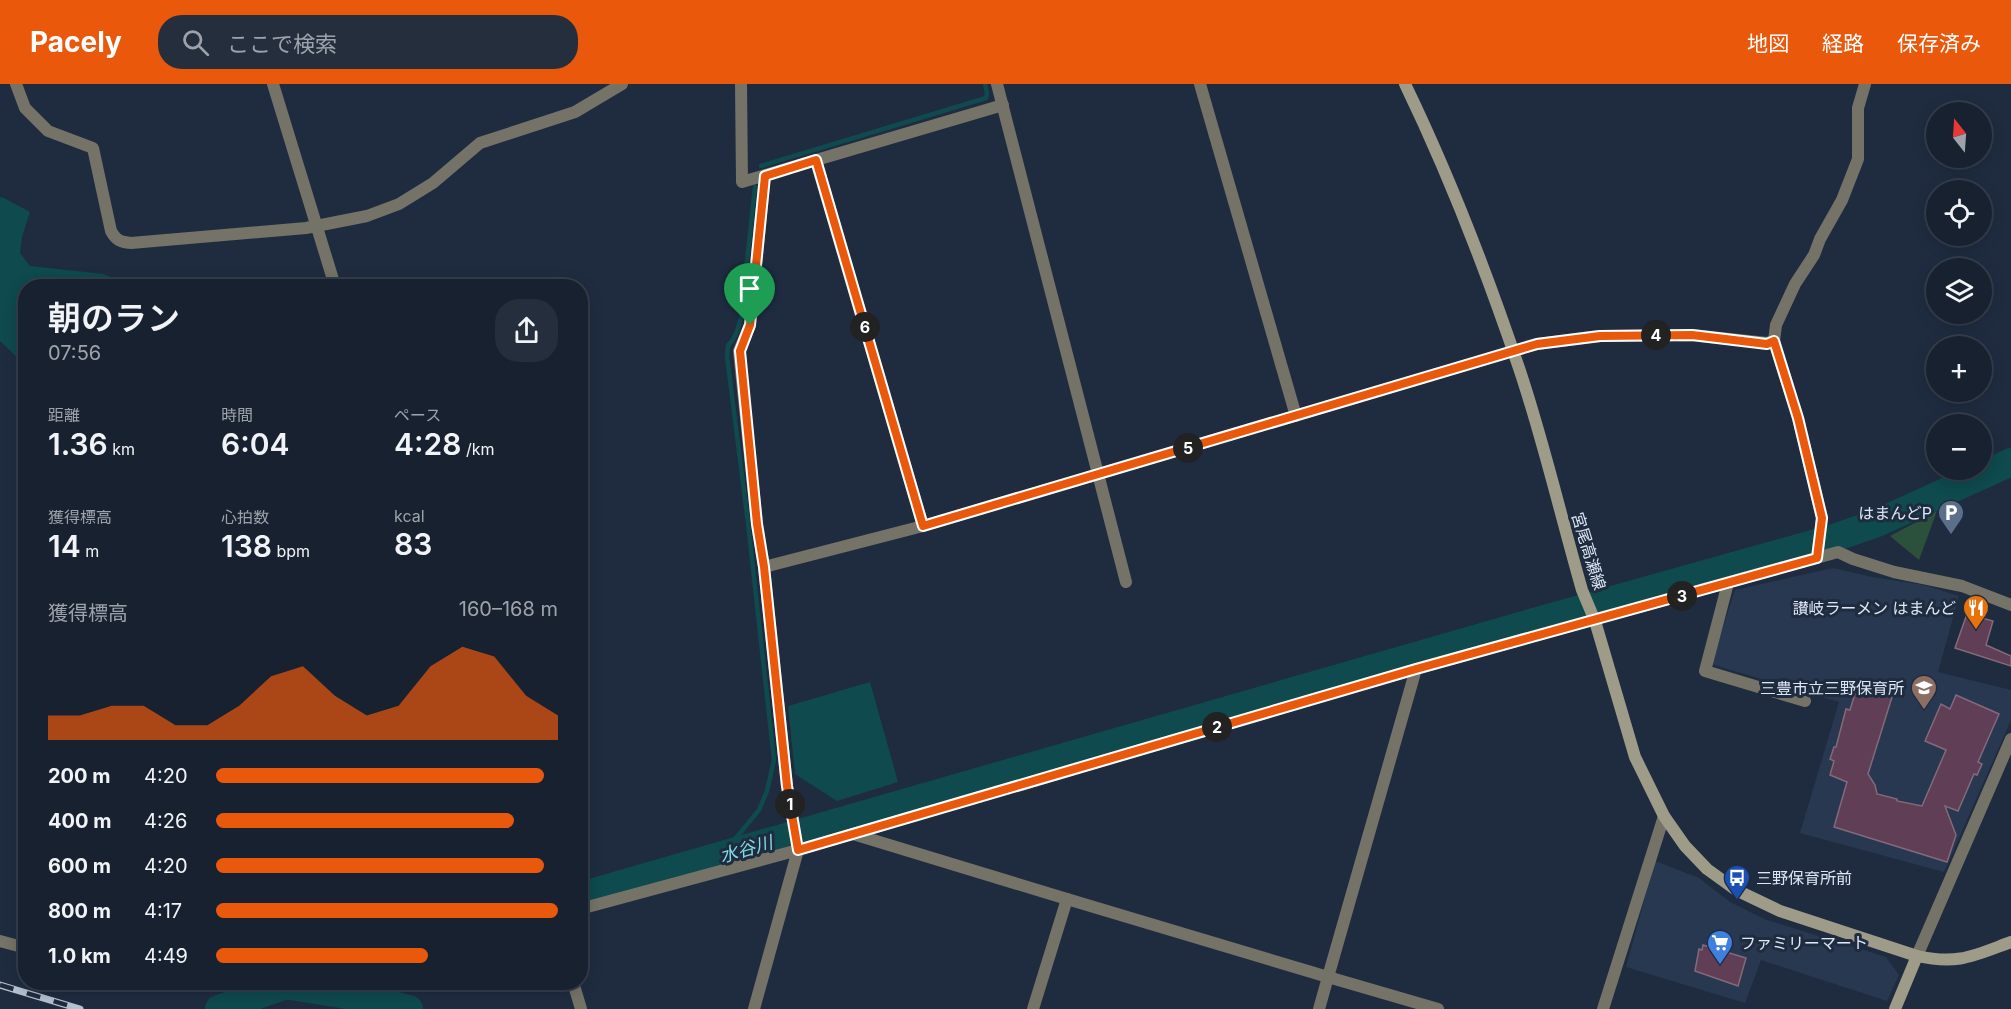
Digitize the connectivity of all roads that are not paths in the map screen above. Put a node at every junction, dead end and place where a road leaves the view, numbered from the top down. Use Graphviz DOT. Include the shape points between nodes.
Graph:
graph roads {
  1 [pos="16,84"];
  2 [pos="273,84"];
  3 [pos="622,84"];
  4 [pos="741,84"];
  5 [pos="998,84"];
  6 [pos="1200,84"];
  7 [pos="1405,84"];
  8 [pos="1865,84"];
  9 [pos="1003,105"];
  10 [pos="816,160"];
  11 [pos="765,176"];
  12 [pos="316,226"];
  13 [pos="333,279"];
  14 [pos="1774,341"];
  15 [pos="1513,351"];
  16 [pos="1296,416"];
  17 [pos="1098,475"];
  18 [pos="923,526"];
  19 [pos="1817,557"];
  20 [pos="764,567"];
  21 [pos="1126,582"];
  22 [pos="1728,583"];
  23 [pos="2011,605"];
  24 [pos="1595,620"];
  25 [pos="1416,669"];
  26 [pos="1805,701"];
  27 [pos="2011,739"];
  28 [pos="1664,816"];
  29 [pos="852,834"];
  30 [pos="798,846"];
  31 [pos="1067,899"];
  32 [pos="588,907"];
  33 [pos="0,941"];
  34 [pos="2011,942"];
  35 [pos="18,946"];
  36 [pos="1917,956"];
  37 [pos="1328,977"];
  38 [pos="575,990"];
  39 [pos="581,1009"];
  40 [pos="754,1009"];
  41 [pos="1033,1009"];
  42 [pos="1318,1009"];
  43 [pos="1438,1009"];
  44 [pos="1603,1009"];
  45 [pos="1895,1009"];
  1 -- 12 [label="street" via="25,108 48,131 93,148 111,231 121,243"];
  2 -- 12 [label="street"];
  3 -- 12 [label="street" via="575,112 480,143 433,183 399,204 367,216"];
  4 -- 11 [label="street" via="741,182"];
  5 -- 9 [label="street"];
  6 -- 16 [label="street"];
  7 -- 15 [label="main road, 宮尾高瀬線" via="1449,181"];
  8 -- 14 [label="street" via="1858,108 1858,159 1842,200 1776,325"];
  9 -- 10 [label="street"];
  9 -- 17 [label="street"];
  10 -- 11 [label="street"];
  10 -- 18 [label="street"];
  11 -- 20 [label="street" via="750,325 740,351"];
  12 -- 13 [label="street"];
  14 -- 15 [label="street" via="1767,344 1692,335 1600,336"];
  14 -- 19 [label="street" via="1798,418 1822,518"];
  15 -- 16 [label="street"];
  15 -- 24 [label="main road, 宮尾高瀬線" via="1582,590"];
  16 -- 17 [label="street"];
  17 -- 18 [label="street"];
  17 -- 21 [label="street"];
  18 -- 20 [label="street"];
  19 -- 22 [label="street"];
  19 -- 23 [label="street" via="1838,552 1894,572 1962,586"];
  20 -- 30 [label="street" via="787,786"];
  22 -- 24 [label="street"];
  22 -- 26 [label="street" via="1705,671"];
  24 -- 25 [label="street"];
  24 -- 28 [label="main road, 宮尾高瀬線" via="1635,758"];
  25 -- 29 [label="street"];
  25 -- 37 [label="street"];
  27 -- 36 [label="street"];
  28 -- 36 [label="main road, 宮尾高瀬線" via="1707,869 1736,890 1780,911"];
  28 -- 44 [label="street"];
  29 -- 30 [label="street"];
  29 -- 31 [label="street"];
  30 -- 32 [label="street"];
  30 -- 40 [label="street"];
  31 -- 37 [label="street"];
  31 -- 41 [label="street"];
  33 -- 35 [label="street"];
  34 -- 36 [label="main road, 宮尾高瀬線" via="1949,961"];
  36 -- 45 [label="main road"];
  37 -- 42 [label="street"];
  37 -- 43 [label="street"];
  38 -- 39 [label="street"];
}
